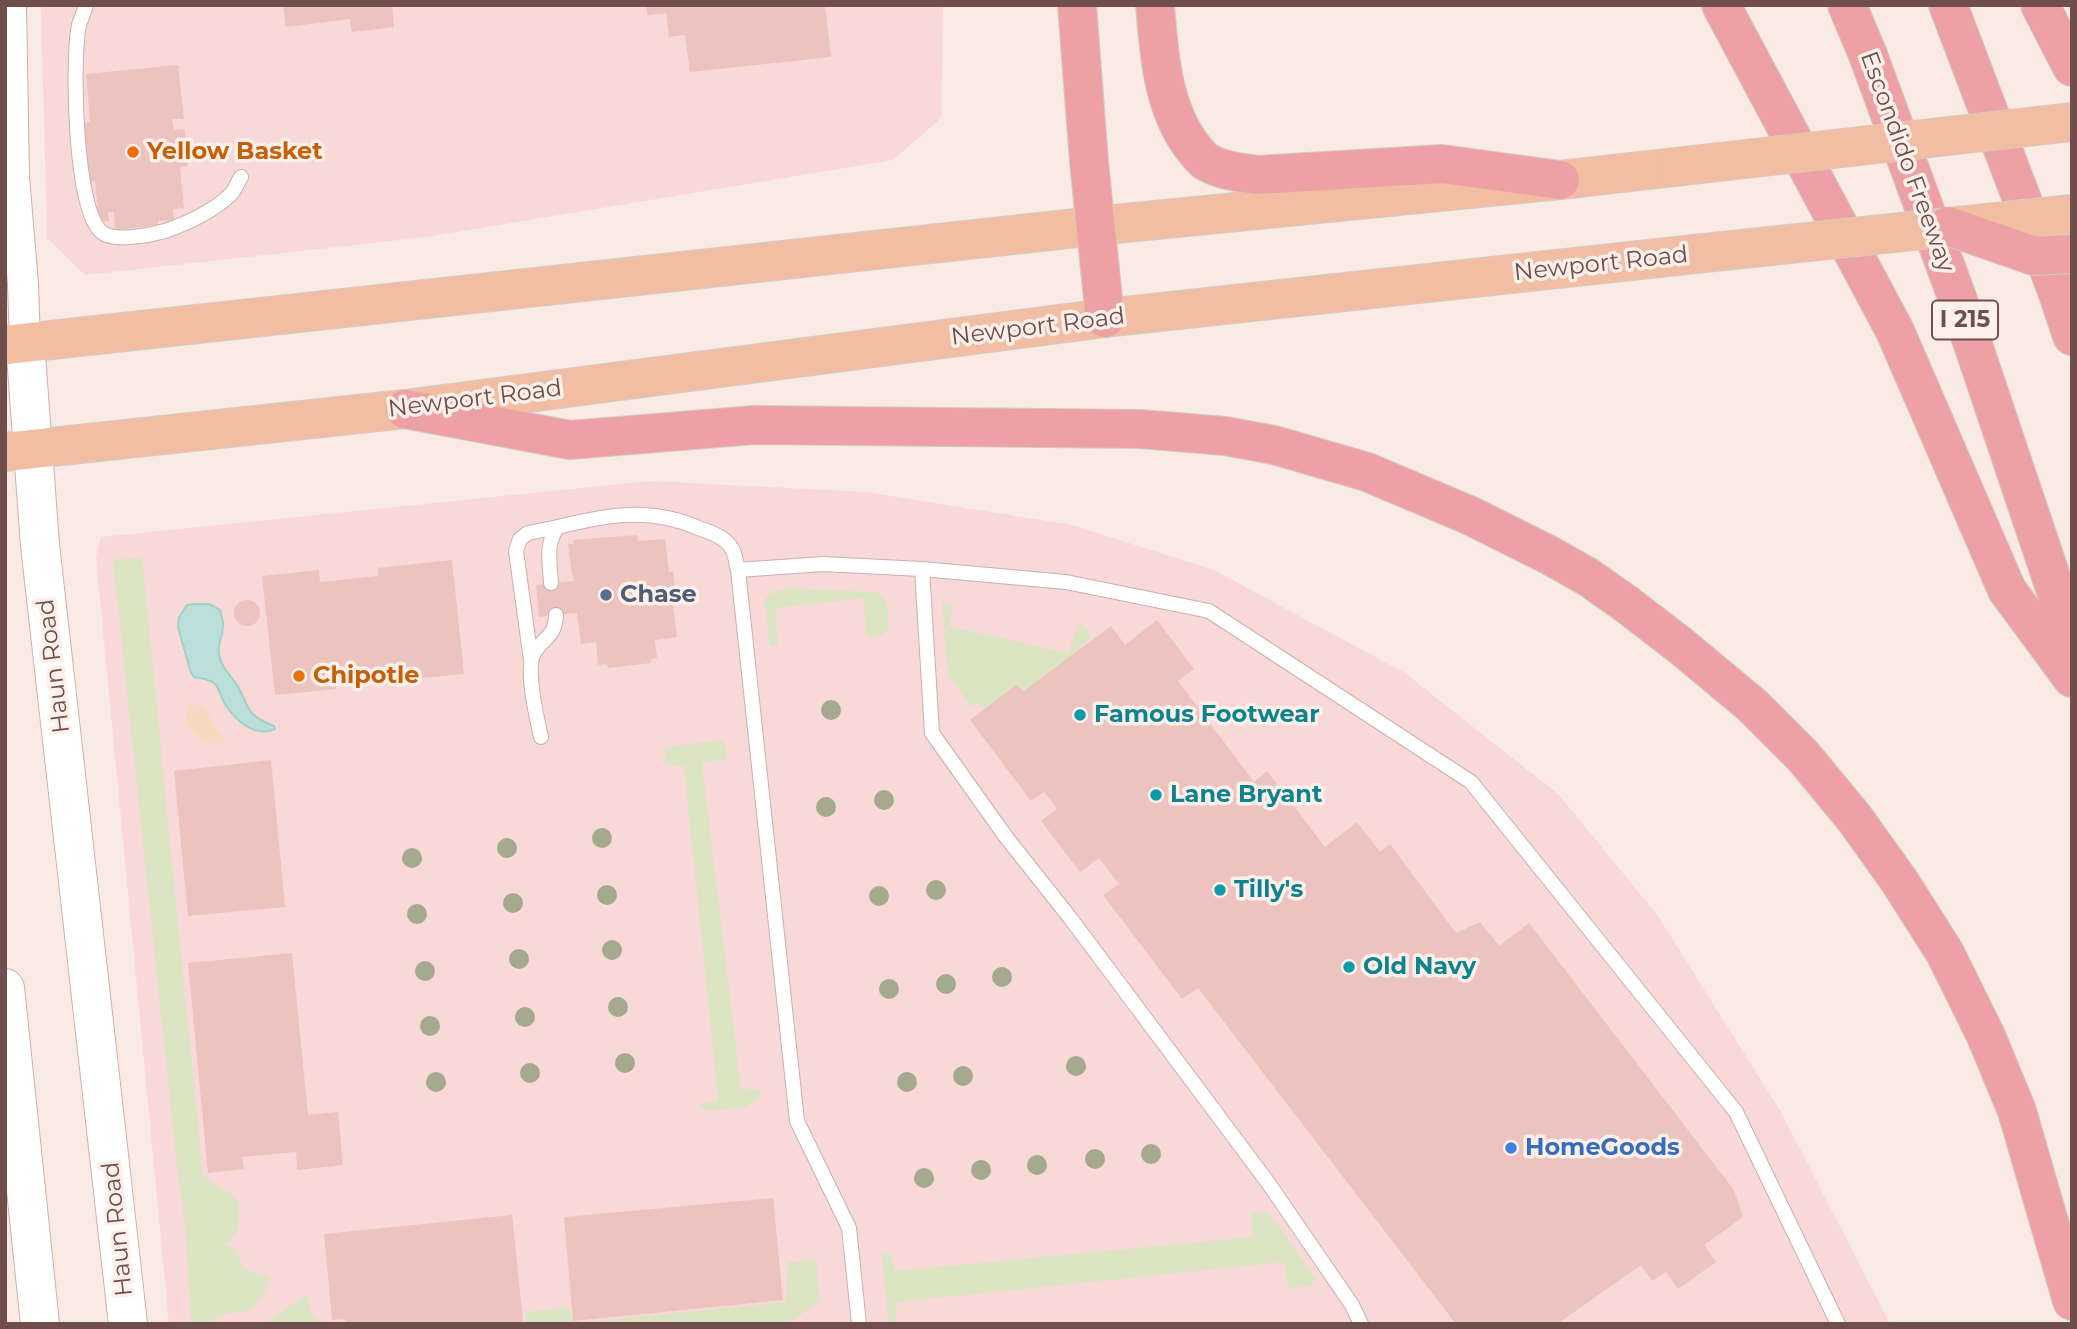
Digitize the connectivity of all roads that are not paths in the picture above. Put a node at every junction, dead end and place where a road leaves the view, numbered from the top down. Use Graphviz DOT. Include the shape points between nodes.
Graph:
graph roads {
  1 [pos="11,5"];
  2 [pos="86,5"];
  3 [pos="1077,5"];
  4 [pos="1155,5"];
  5 [pos="1721,5"];
  6 [pos="1847,5"];
  7 [pos="1948,5"];
  8 [pos="2040,5"];
  9 [pos="2072,67"];
  10 [pos="2072,122"];
  11 [pos="241,177"];
  12 [pos="1560,180"];
  13 [pos="2072,214"];
  14 [pos="1095,226"];
  15 [pos="1948,226"];
  16 [pos="2072,254"];
  17 [pos="1105,318"];
  18 [pos="2072,336"];
  19 [pos="15,344"];
  20 [pos="405,409"];
  21 [pos="19,450"];
  22 [pos="558,527"];
  23 [pos="922,569"];
  24 [pos="738,570"];
  25 [pos="551,583"];
  26 [pos="556,615"];
  27 [pos="2072,639"];
  28 [pos="531,660"];
  29 [pos="2072,678"];
  30 [pos="541,737"];
  31 [pos="5,988"];
  32 [pos="2072,1301"];
  33 [pos="40,1324"];
  34 [pos="128,1324"];
  35 [pos="859,1324"];
  36 [pos="1361,1324"];
  37 [pos="1838,1324"];
  1 -- 19 [label="street, Haun Road" via="14,177 23,284"];
  2 -- 11 [label="lane" via="79,26 78,139 85,200 96,227 111,237 153,235 191,222 232,194"];
  3 -- 14 [label="highway"];
  4 -- 12 [label="highway" via="1164,84 1174,112 1203,160 1216,166 1257,175 1442,164"];
  5 -- 29 [label="highway" via="1895,331 2007,590"];
  6 -- 27 [label="highway, Escondido Freeway / I 215" via="1958,300"];
  7 -- 18 [label="highway"];
  8 -- 9 [label="highway"];
  10 -- 12 [label="main road, bridge"];
  12 -- 14 [label="main road"];
  13 -- 15 [label="main road, Newport Road, bridge"];
  14 -- 17 [label="highway"];
  14 -- 19 [label="main road"];
  15 -- 16 [label="highway, bridge" via="2034,256"];
  15 -- 17 [label="main road, Newport Road, bridge"];
  17 -- 20 [label="main road, Newport Road"];
  19 -- 21 [label="main road, Haun Road"];
  20 -- 21 [label="main road, Newport Road"];
  20 -- 32 [label="highway" via="570,440 754,425 1140,429 1224,436 1367,472 1549,555 1625,603 1753,706 1855,819 1900,882 1945,953 2017,1111"];
  21 -- 34 [label="main road, Haun Road" via="40,545"];
  22 -- 24 [label="lane" via="642,513 683,521 720,536 733,549"];
  22 -- 25 [label="lane" via="550,550"];
  22 -- 28 [label="lane" via="528,533 516,551"];
  23 -- 24 [label="lane" via="823,564"];
  23 -- 36 [label="lane" via="932,733 1269,1184"];
  23 -- 37 [label="lane" via="1066,583 1209,611 1471,782 1736,1112"];
  24 -- 35 [label="lane" via="797,1121 849,1228"];
  26 -- 28 [label="lane" via="556,628"];
  28 -- 30 [label="lane"];
  31 -- 33 [label="main road"];
}
